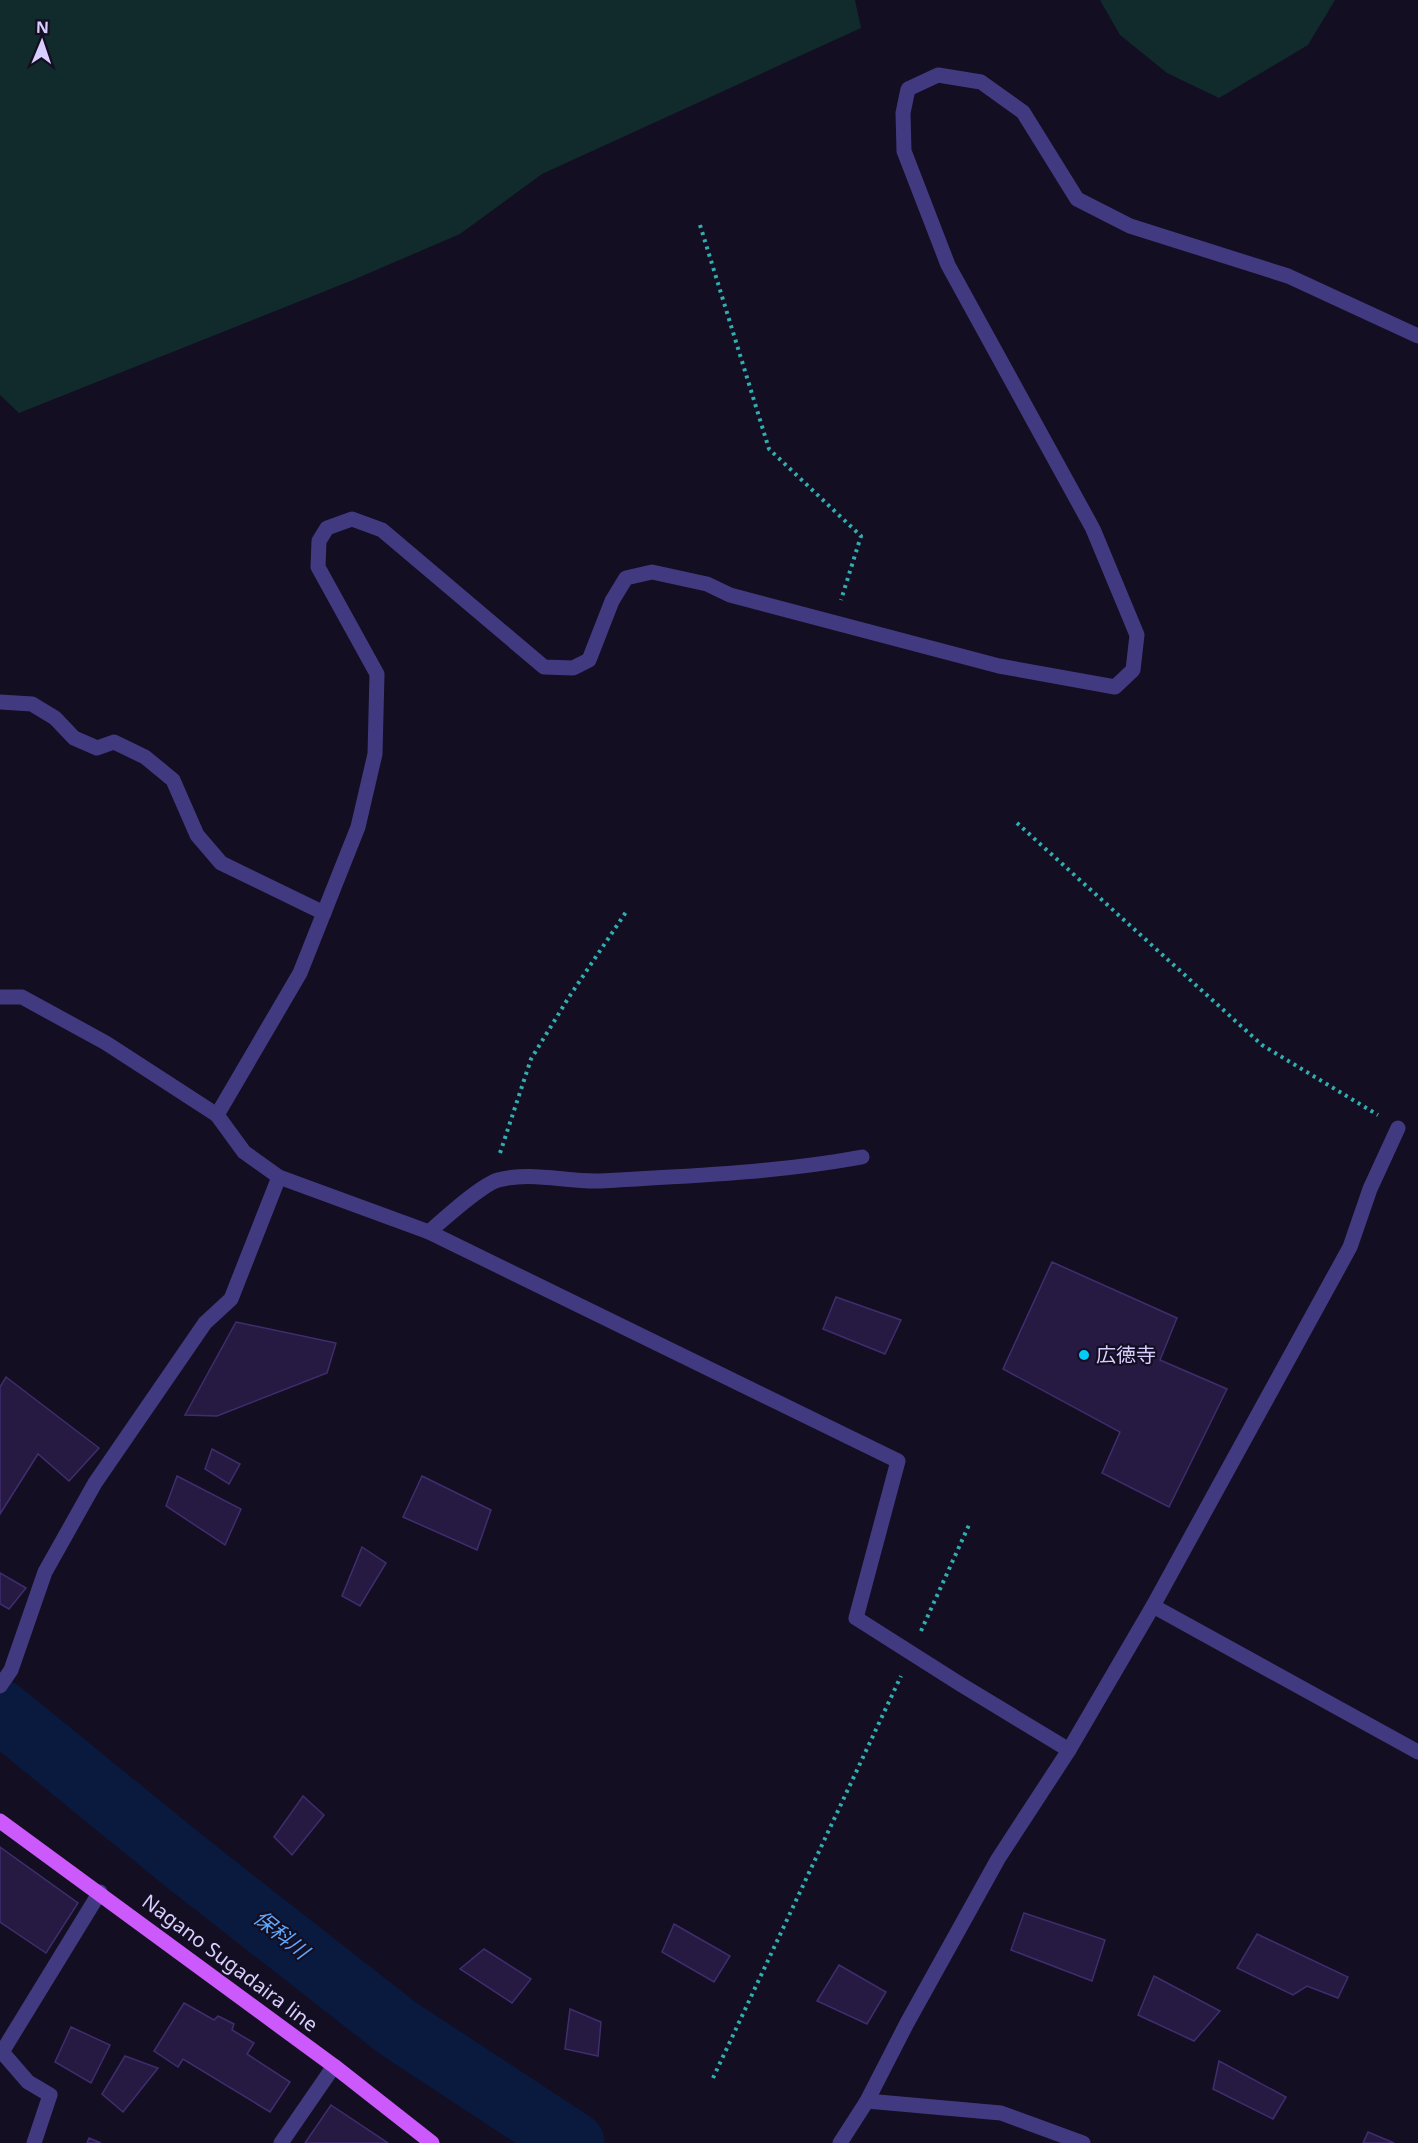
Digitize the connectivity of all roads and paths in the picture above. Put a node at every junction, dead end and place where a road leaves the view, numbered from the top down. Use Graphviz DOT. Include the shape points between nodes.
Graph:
graph roads {
  1 [pos="700,225"];
  2 [pos="1418,336"];
  3 [pos="834,622"];
  4 [pos="0,702"];
  5 [pos="1017,822"];
  6 [pos="626,912"];
  7 [pos="324,913"];
  8 [pos="0,997"];
  9 [pos="217,1115"];
  10 [pos="1398,1128"];
  11 [pos="862,1157"];
  12 [pos="279,1177"];
  13 [pos="497,1180"];
  14 [pos="429,1232"];
  15 [pos="969,1526"];
  16 [pos="1153,1606"];
  17 [pos="911,1653"];
  18 [pos="0,1686"];
  19 [pos="1069,1750"];
  20 [pos="1418,1752"];
  21 [pos="0,1821"];
  22 [pos="100,1892"];
  23 [pos="334,2066"];
  24 [pos="712,2078"];
  25 [pos="867,2101"];
  26 [pos="34,2143"];
  27 [pos="281,2143"];
  28 [pos="432,2143"];
  29 [pos="840,2143"];
  30 [pos="1083,2143"];
  1 -- 3 [label="path" via="768,449 861,536"];
  2 -- 3 [label="street" via="1288,276 1130,225 1077,199 1023,112 981,82 938,75 908,89 903,113 904,151 948,265 1093,529 1137,634 1133,670 1115,687 999,666"];
  3 -- 7 [label="street" via="652,572 626,578 612,601 589,660 573,668 544,667 382,530 352,519 327,528 319,541 318,567 376,674 375,754 358,827"];
  4 -- 7 [label="street" via="32,704 55,718 74,738 97,748 114,742 144,756 173,780 197,835 221,863"];
  5 -- 10 [label="path" via="1262,1045"];
  6 -- 13 [label="path" via="531,1059 500,1154"];
  7 -- 9 [label="street" via="300,973"];
  8 -- 9 [label="street" via="22,997 106,1043"];
  9 -- 12 [label="street" via="244,1152"];
  10 -- 16 [label="street" via="1350,1247"];
  11 -- 13 [label="street" via="776,1168 607,1180"];
  12 -- 14 [label="street"];
  12 -- 18 [label="street" via="231,1299 205,1323 95,1483 45,1572 11,1670"];
  13 -- 14 [label="street"];
  14 -- 17 [label="street" via="898,1461 856,1618"];
  15 -- 17 [label="path"];
  16 -- 19 [label="street"];
  16 -- 20 [label="street"];
  17 -- 19 [label="street"];
  17 -- 24 [label="path"];
  19 -- 25 [label="street" via="998,1859"];
  21 -- 22 [label="main road, Nagano Sugadaira line"];
  22 -- 23 [label="main road, Nagano Sugadaira line"];
  22 -- 26 [label="street" via="2,2052 28,2082 50,2096"];
  23 -- 27 [label="street"];
  23 -- 28 [label="main road, Nagano Sugadaira line"];
  25 -- 29 [label="street"];
  25 -- 30 [label="street" via="1001,2113"];
}
